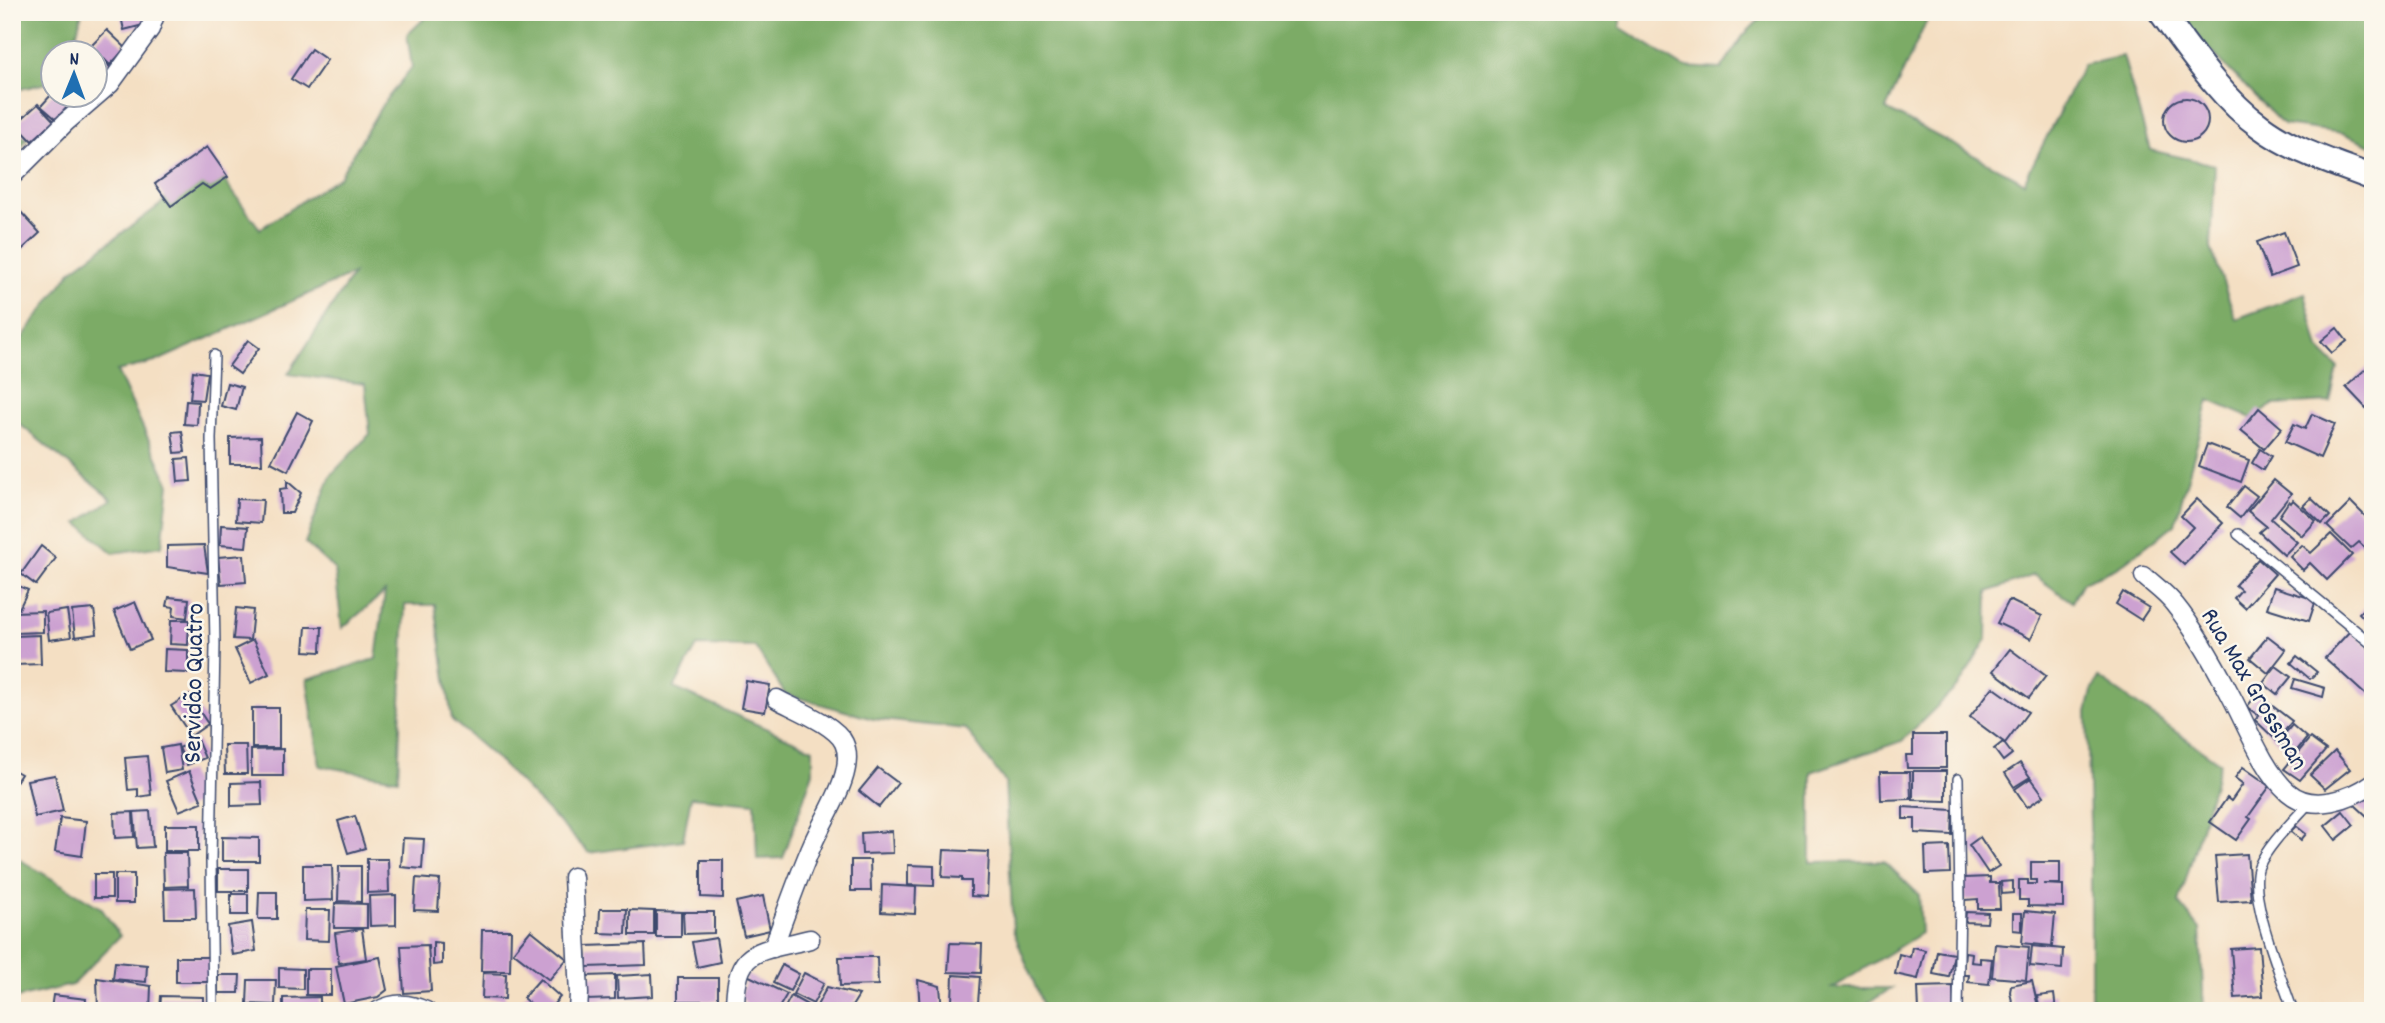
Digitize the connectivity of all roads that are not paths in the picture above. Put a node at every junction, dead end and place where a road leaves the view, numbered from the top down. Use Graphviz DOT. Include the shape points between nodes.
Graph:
graph roads {
  1 [pos="156,12"];
  2 [pos="2161,12"];
  3 [pos="12,176"];
  4 [pos="2373,178"];
  5 [pos="214,355"];
  6 [pos="2238,534"];
  7 [pos="2144,576"];
  8 [pos="2373,645"];
  9 [pos="777,699"];
  10 [pos="1958,779"];
  11 [pos="2373,783"];
  12 [pos="2310,802"];
  13 [pos="573,877"];
  14 [pos="810,939"];
  15 [pos="773,948"];
  16 [pos="2292,1009"];
  17 [pos="214,1011"];
  18 [pos="378,1011"];
  19 [pos="426,1011"];
  20 [pos="578,1011"];
  21 [pos="735,1011"];
  22 [pos="1958,1011"];
  1 -- 3 [label="street" via="150,29 110,84"];
  2 -- 4 [label="street" via="2232,102 2260,127 2293,146"];
  5 -- 17 [label="lane, Servidão Quatro"];
  6 -- 8 [label="lane"];
  7 -- 12 [label="street, Rua Max Grossman" via="2174,603 2189,625 2276,777 2289,794"];
  9 -- 15 [label="street" via="836,732 847,756 837,798 813,842"];
  10 -- 22 [label="lane"];
  11 -- 12 [label="street, Rua Max Grossman" via="2360,793 2334,801"];
  12 -- 16 [label="lane" via="2258,869 2265,928"];
  13 -- 20 [label="street"];
  14 -- 15 [label="street"];
  15 -- 21 [label="street" via="753,953 741,965"];
  18 -- 19 [label="street" via="393,1004"];
}
